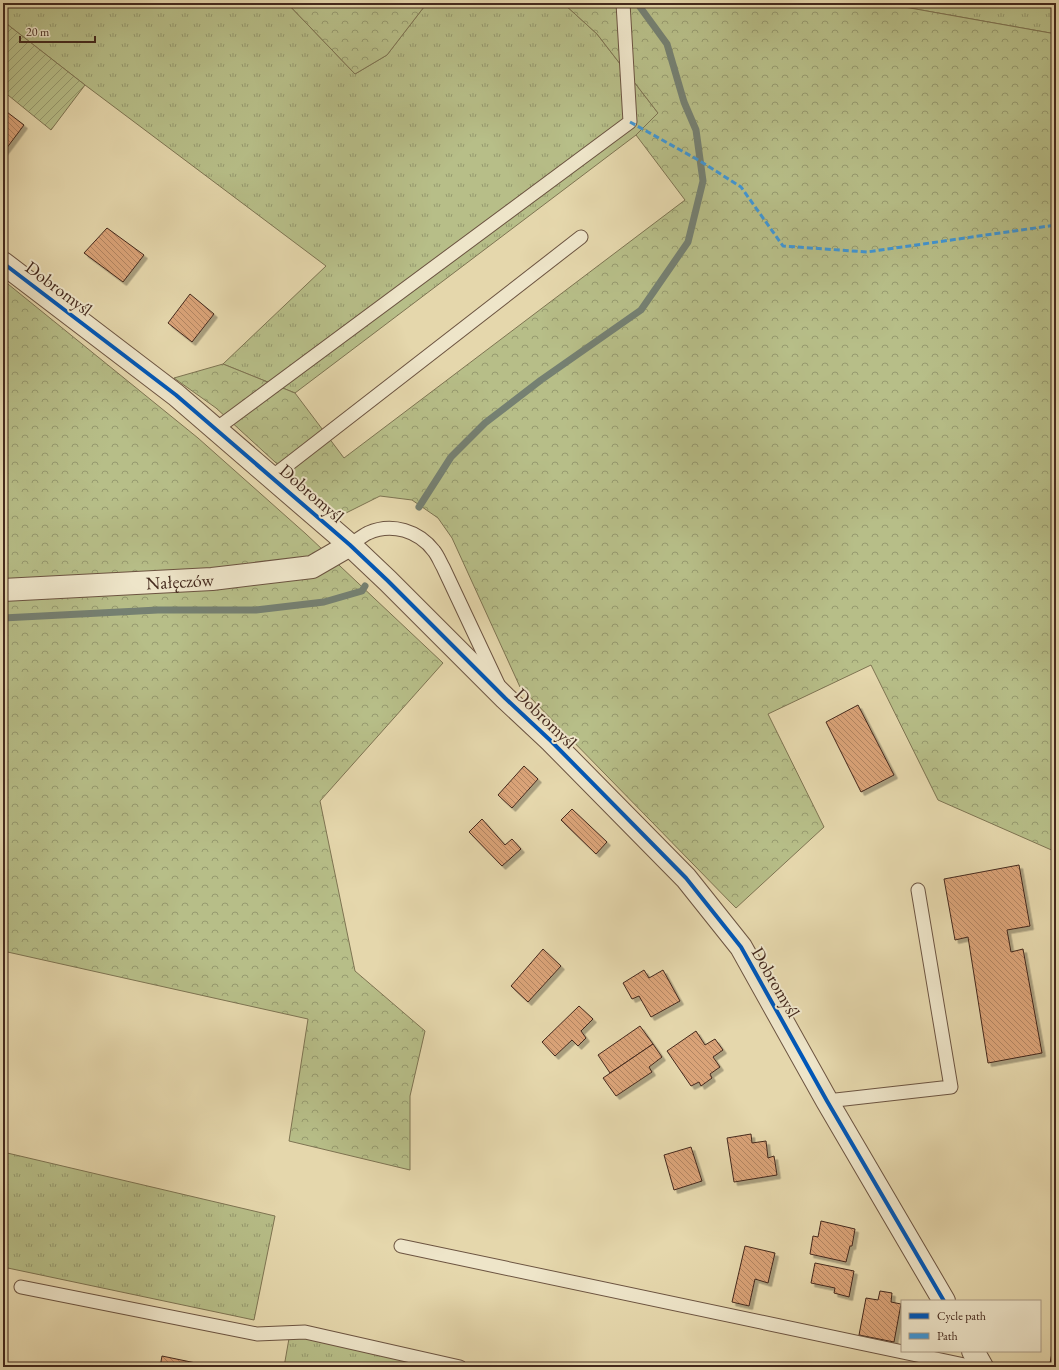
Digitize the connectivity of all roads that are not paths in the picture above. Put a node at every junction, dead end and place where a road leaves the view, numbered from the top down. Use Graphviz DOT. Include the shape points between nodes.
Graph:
graph roads {
  1 [pos="622,3"];
  2 [pos="580,237"];
  3 [pos="3,263"];
  4 [pos="216,429"];
  5 [pos="272,477"];
  6 [pos="350,544"];
  7 [pos="3,590"];
  8 [pos="505,698"];
  9 [pos="918,890"];
  10 [pos="827,1102"];
  11 [pos="401,1246"];
  12 [pos="21,1287"];
  13 [pos="943,1300"];
  14 [pos="901,1352"];
  15 [pos="903,1352"];
  16 [pos="974,1352"];
  17 [pos="460,1367"];
  18 [pos="974,1367"];
  19 [pos="982,1367"];
  1 -- 4 [label="lane" via="630,122"];
  2 -- 5 [label="lane"];
  3 -- 4 [label="street, Dobromyśl" via="176,395"];
  4 -- 5 [label="street, Dobromyśl"];
  5 -- 6 [label="street, Dobromyśl"];
  6 -- 7 [label="street, Nałęczów" via="312,567 212,579"];
  6 -- 8 [label="street, Dobromyśl"];
  6 -- 8 [label="lane" via="368,533 387,528 404,530 419,536 434,551 443,567"];
  8 -- 10 [label="street, Dobromyśl" via="686,878 741,947"];
  9 -- 10 [label="lane" via="951,1087"];
  10 -- 13 [label="street, Dobromyśl"];
  11 -- 14 [label="lane"];
  12 -- 17 [label="lane" via="257,1334 305,1332"];
  15 -- 18 [label="lane"];
  16 -- 19 [label="street"];
}
